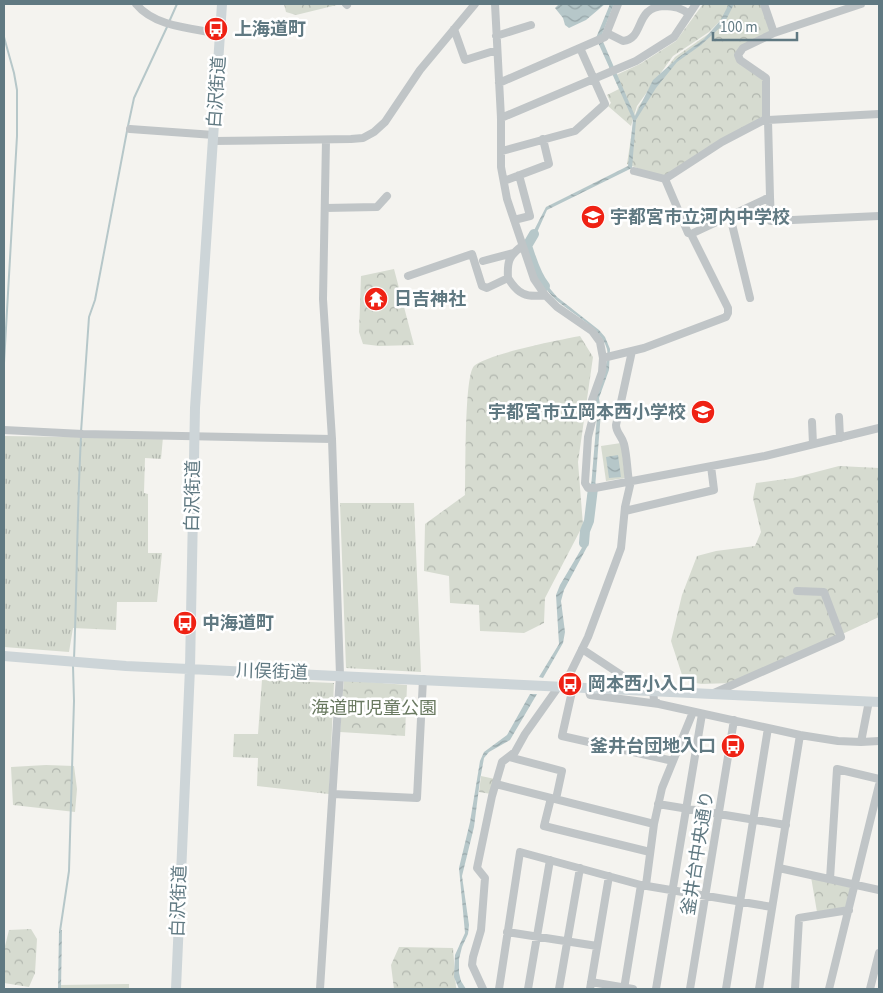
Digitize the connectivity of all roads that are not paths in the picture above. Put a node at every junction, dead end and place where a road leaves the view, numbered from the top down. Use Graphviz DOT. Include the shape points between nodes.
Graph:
graph roads {
  1 [pos="136,4"];
  2 [pos="222,4"];
  3 [pos="474,4"];
  4 [pos="495,4"];
  5 [pos="618,4"];
  6 [pos="696,4"];
  7 [pos="764,4"];
  8 [pos="861,4"];
  9 [pos="689,14"];
  10 [pos="531,25"];
  11 [pos="454,29"];
  12 [pos="774,33"];
  13 [pos="220,34"];
  14 [pos="496,36"];
  15 [pos="602,38"];
  16 [pos="580,48"];
  17 [pos="497,50"];
  18 [pos="594,80"];
  19 [pos="499,83"];
  20 [pos="879,114"];
  21 [pos="501,118"];
  22 [pos="768,120"];
  23 [pos="130,129"];
  24 [pos="214,138"];
  25 [pos="543,139"];
  26 [pos="326,140"];
  27 [pos="502,151"];
  28 [pos="634,171"];
  29 [pos="519,175"];
  30 [pos="665,179"];
  31 [pos="504,181"];
  32 [pos="387,196"];
  33 [pos="770,197"];
  34 [pos="325,208"];
  35 [pos="730,216"];
  36 [pos="879,216"];
  37 [pos="514,220"];
  38 [pos="691,234"];
  39 [pos="522,246"];
  40 [pos="513,253"];
  41 [pos="484,261"];
  42 [pos="408,276"];
  43 [pos="508,278"];
  44 [pos="545,295"];
  45 [pos="750,298"];
  46 [pos="632,351"];
  47 [pos="606,357"];
  48 [pos="839,417"];
  49 [pos="812,422"];
  50 [pos="879,428"];
  51 [pos="4,430"];
  52 [pos="194,435"];
  53 [pos="840,438"];
  54 [pos="332,439"];
  55 [pos="813,444"];
  56 [pos="711,466"];
  57 [pos="630,481"];
  58 [pos="625,511"];
  59 [pos="797,591"];
  60 [pos="582,649"];
  61 [pos="4,656"];
  62 [pos="190,668"];
  63 [pos="340,675"];
  64 [pos="423,679"];
  65 [pos="565,686"];
  66 [pos="588,688"];
  67 [pos="633,690"];
  68 [pos="653,691"];
  69 [pos="712,694"];
  70 [pos="874,701"];
  71 [pos="659,704"];
  72 [pos="693,712"];
  73 [pos="702,714"];
  74 [pos="734,720"];
  75 [pos="768,728"];
  76 [pos="800,735"];
  77 [pos="879,741"];
  78 [pos="861,742"];
  79 [pos="509,757"];
  80 [pos="673,761"];
  81 [pos="879,779"];
  82 [pos="496,784"];
  83 [pos="879,785"];
  84 [pos="333,794"];
  85 [pos="554,798"];
  86 [pos="658,804"];
  87 [pos="686,809"];
  88 [pos="719,814"];
  89 [pos="753,820"];
  90 [pos="654,824"];
  91 [pos="786,825"];
  92 [pos="650,852"];
  93 [pos="550,860"];
  94 [pos="580,868"];
  95 [pos="779,868"];
  96 [pos="610,876"];
  97 [pos="830,879"];
  98 [pos="855,884"];
  99 [pos="644,885"];
  100 [pos="673,890"];
  101 [pos="879,890"];
  102 [pos="706,896"];
  103 [pos="740,901"];
  104 [pos="772,907"];
  105 [pos="849,910"];
  106 [pos="508,932"];
  107 [pos="537,936"];
  108 [pos="567,941"];
  109 [pos="597,946"];
  110 [pos="879,953"];
  111 [pos="591,986"];
  112 [pos="624,988"];
  113 [pos="176,989"];
  114 [pos="320,989"];
  115 [pos="483,989"];
  116 [pos="499,989"];
  117 [pos="528,989"];
  118 [pos="559,989"];
  119 [pos="633,989"];
  120 [pos="656,989"];
  121 [pos="690,989"];
  122 [pos="726,989"];
  123 [pos="759,989"];
  124 [pos="795,989"];
  125 [pos="829,989"];
  126 [pos="870,989"];
  1 -- 13 [label="street" via="154,19"];
  2 -- 13 [label="main road, 白沢街道"];
  3 -- 11 [label="street"];
  4 -- 14 [label="street"];
  5 -- 15 [label="street"];
  6 -- 9 [label="street"];
  7 -- 12 [label="street"];
  8 -- 12 [label="street"];
  9 -- 15 [label="street" via="672,6 651,8 631,38 623,41"];
  9 -- 18 [label="street" via="674,37 636,61"];
  10 -- 14 [label="street"];
  11 -- 17 [label="street" via="465,60"];
  11 -- 26 [label="street" via="420,70 385,122 374,132 362,138"];
  12 -- 22 [label="street" via="743,48 738,55 740,60 766,78"];
  13 -- 24 [label="main road, 白沢街道"];
  14 -- 17 [label="street"];
  15 -- 16 [label="street"];
  16 -- 18 [label="street"];
  16 -- 19 [label="street"];
  17 -- 19 [label="street"];
  18 -- 21 [label="street"];
  18 -- 25 [label="street" via="605,104 574,131"];
  19 -- 21 [label="street"];
  20 -- 22 [label="street"];
  21 -- 27 [label="street"];
  22 -- 30 [label="street" via="722,142"];
  22 -- 33 [label="street"];
  23 -- 24 [label="street"];
  24 -- 26 [label="street"];
  24 -- 52 [label="main road, 白沢街道"];
  25 -- 27 [label="street"];
  25 -- 29 [label="street" via="549,164"];
  26 -- 34 [label="street"];
  27 -- 31 [label="street"];
  28 -- 30 [label="street"];
  29 -- 31 [label="street"];
  29 -- 37 [label="street" via="530,216"];
  30 -- 38 [label="street"];
  31 -- 37 [label="street"];
  32 -- 34 [label="street" via="377,206"];
  33 -- 35 [label="street"];
  33 -- 36 [label="street" via="770,221"];
  34 -- 54 [label="street" via="323,299"];
  35 -- 38 [label="street"];
  35 -- 45 [label="street"];
  37 -- 39 [label="street"];
  38 -- 46 [label="street" via="728,308 726,318"];
  39 -- 40 [label="street"];
  39 -- 44 [label="street" via="534,279"];
  40 -- 41 [label="street"];
  40 -- 43 [label="street" via="509,260"];
  42 -- 43 [label="street" via="472,254 482,286 487,288"];
  43 -- 44 [label="street" via="516,290 532,297"];
  44 -- 47 [label="street" via="592,331"];
  46 -- 47 [label="street"];
  46 -- 57 [label="street" via="616,425 624,446"];
  47 -- 57 [label="street" via="592,400 585,483 593,489"];
  48 -- 53 [label="street"];
  49 -- 55 [label="street"];
  50 -- 53 [label="street"];
  51 -- 52 [label="street"];
  52 -- 54 [label="street"];
  52 -- 62 [label="main road, 白沢街道"];
  53 -- 55 [label="street"];
  54 -- 63 [label="street"];
  55 -- 56 [label="street"];
  56 -- 57 [label="street"];
  56 -- 58 [label="street" via="714,490"];
  57 -- 58 [label="street"];
  58 -- 60 [label="street" via="621,548"];
  59 -- 69 [label="street" via="824,592 841,637"];
  60 -- 65 [label="street"];
  60 -- 67 [label="street" via="632,682"];
  61 -- 62 [label="main road, 川俣街道"];
  62 -- 63 [label="main road, 川俣街道"];
  62 -- 113 [label="main road, 白沢街道"];
  63 -- 64 [label="main road, 川俣街道"];
  63 -- 84 [label="street"];
  64 -- 65 [label="main road, 川俣街道"];
  64 -- 84 [label="street" via="417,798"];
  65 -- 66 [label="main road, 川俣街道"];
  65 -- 79 [label="street"];
  65 -- 80 [label="street" via="562,736"];
  66 -- 67 [label="main road, 川俣街道"];
  66 -- 71 [label="street" via="590,695"];
  67 -- 68 [label="main road, 川俣街道"];
  68 -- 69 [label="main road, 川俣街道"];
  68 -- 71 [label="street" via="654,700"];
  69 -- 70 [label="main road, 川俣街道"];
  70 -- 78 [label="street"];
  71 -- 72 [label="street"];
  72 -- 73 [label="street"];
  72 -- 80 [label="street"];
  73 -- 74 [label="street"];
  73 -- 87 [label="street"];
  74 -- 75 [label="street"];
  74 -- 88 [label="street, 釜井台中央通り"];
  75 -- 76 [label="street"];
  75 -- 89 [label="street"];
  76 -- 78 [label="street"];
  76 -- 91 [label="street"];
  77 -- 78 [label="street"];
  79 -- 82 [label="street" via="502,762"];
  79 -- 85 [label="street" via="562,771"];
  80 -- 86 [label="street"];
  81 -- 97 [label="street" via="837,769"];
  82 -- 85 [label="street"];
  82 -- 115 [label="street" via="477,868 484,878 481,930 472,965"];
  83 -- 98 [label="street"];
  84 -- 114 [label="street"];
  85 -- 90 [label="street"];
  85 -- 92 [label="street" via="544,826"];
  86 -- 87 [label="street"];
  86 -- 90 [label="street"];
  87 -- 88 [label="street"];
  87 -- 100 [label="street"];
  88 -- 89 [label="street"];
  88 -- 102 [label="street, 釜井台中央通り"];
  89 -- 91 [label="street"];
  89 -- 103 [label="street"];
  90 -- 92 [label="street"];
  91 -- 95 [label="street"];
  92 -- 99 [label="street"];
  93 -- 94 [label="street"];
  93 -- 106 [label="street" via="520,852"];
  93 -- 107 [label="street"];
  94 -- 96 [label="street"];
  94 -- 108 [label="street"];
  95 -- 97 [label="street"];
  95 -- 104 [label="street"];
  96 -- 99 [label="street"];
  96 -- 109 [label="street"];
  97 -- 98 [label="street"];
  98 -- 101 [label="street"];
  98 -- 105 [label="street"];
  99 -- 100 [label="street"];
  99 -- 112 [label="street"];
  100 -- 102 [label="street"];
  100 -- 120 [label="street"];
  102 -- 103 [label="street"];
  102 -- 121 [label="street, 釜井台中央通り"];
  103 -- 104 [label="street"];
  103 -- 122 [label="street"];
  104 -- 123 [label="street"];
  105 -- 124 [label="street" via="799,918"];
  105 -- 125 [label="street"];
  106 -- 107 [label="street"];
  106 -- 116 [label="street"];
  107 -- 108 [label="street"];
  107 -- 117 [label="street"];
  108 -- 109 [label="street"];
  108 -- 118 [label="street"];
  109 -- 111 [label="street"];
  110 -- 126 [label="street"];
  111 -- 112 [label="street"];
  112 -- 119 [label="street"];
}
